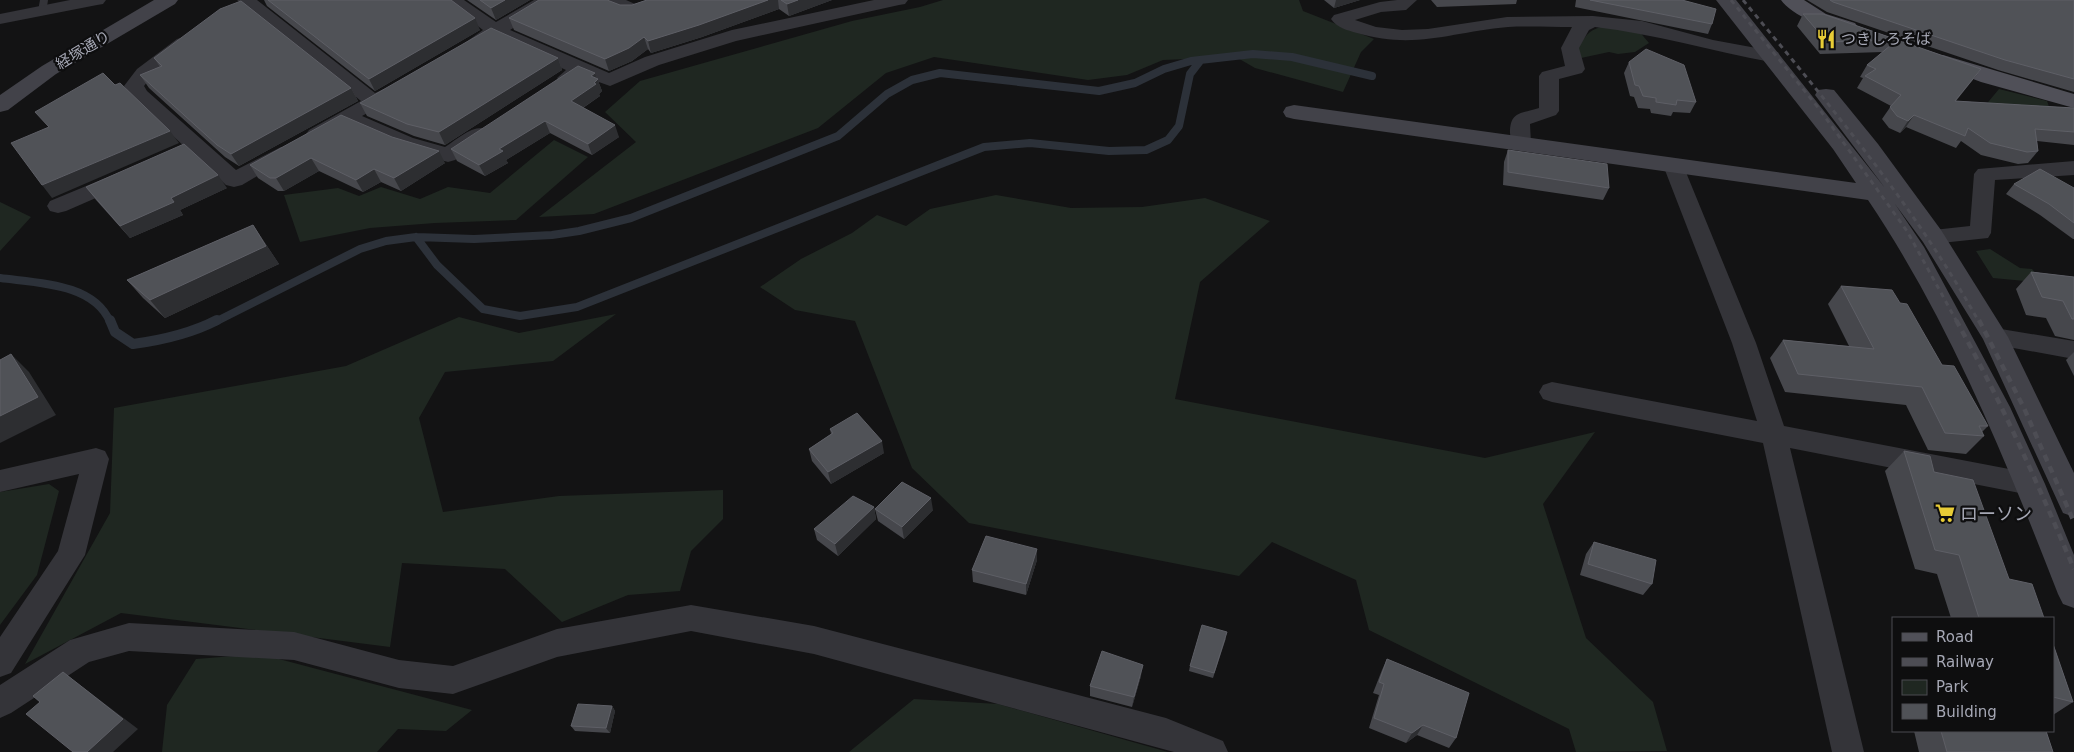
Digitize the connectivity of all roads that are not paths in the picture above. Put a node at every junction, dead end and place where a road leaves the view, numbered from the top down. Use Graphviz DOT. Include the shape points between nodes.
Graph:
graph roads {
  1 [pos="97,0"];
  2 [pos="168,0"];
  3 [pos="452,0"];
  4 [pos="547,0"];
  5 [pos="610,0"];
  6 [pos="663,0"];
  7 [pos="899,0"];
  8 [pos="1726,0"];
  9 [pos="1747,0"];
  10 [pos="1791,0"];
  11 [pos="1404,3"];
  12 [pos="239,4"];
  13 [pos="44,5"];
  14 [pos="847,5"];
  15 [pos="0,19"];
  16 [pos="1593,21"];
  17 [pos="497,31"];
  18 [pos="197,34"];
  19 [pos="1866,34"];
  20 [pos="1428,35"];
  21 [pos="456,54"];
  22 [pos="1923,54"];
  23 [pos="1771,56"];
  24 [pos="580,70"];
  25 [pos="407,83"];
  26 [pos="555,86"];
  27 [pos="2074,101"];
  28 [pos="374,102"];
  29 [pos="0,104"];
  30 [pos="1294,112"];
  31 [pos="347,116"];
  32 [pos="497,123"];
  33 [pos="1521,144"];
  34 [pos="1673,165"];
  35 [pos="2074,168"];
  36 [pos="136,172"];
  37 [pos="1876,194"];
  38 [pos="1905,198"];
  39 [pos="58,206"];
  40 [pos="1932,236"];
  41 [pos="1995,336"];
  42 [pos="2074,350"];
  43 [pos="1552,392"];
  44 [pos="1774,435"];
  45 [pos="0,481"];
  46 [pos="2030,484"];
  47 [pos="2074,504"];
  48 [pos="2074,594"];
  49 [pos="0,663"];
  50 [pos="0,703"];
  51 [pos="1212,752"];
  52 [pos="1848,752"];
  1 -- 13 [label="street"];
  2 -- 29 [label="street, 経塚通り" via="49,70"];
  3 -- 17 [label="street"];
  4 -- 17 [label="street"];
  5 -- 6 [label="street" via="635,10"];
  7 -- 14 [label="street"];
  8 -- 23 [label="street"];
  9 -- 38 [label="street" via="1864,141"];
  10 -- 19 [label="main road" via="1819,18"];
  11 -- 20 [label="street"];
  11 -- 20 [label="street" via="1340,19 1374,32"];
  12 -- 28 [label="street"];
  13 -- 15 [label="street"];
  14 -- 24 [label="street" via="652,61 610,80"];
  16 -- 20 [label="street" via="1507,22"];
  16 -- 23 [label="street" via="1642,27"];
  16 -- 33 [label="street" via="1582,26 1570,48 1575,70 1549,76 1549,111 1520,121"];
  17 -- 21 [label="street"];
  17 -- 24 [label="street"];
  18 -- 31 [label="street" via="144,73 134,86 188,149 234,180"];
  22 -- 27 [label="main road"];
  23 -- 37 [label="street"];
  24 -- 26 [label="street"];
  25 -- 28 [label="street"];
  28 -- 31 [label="street"];
  30 -- 33 [label="street"];
  31 -- 32 [label="street" via="406,143 448,155"];
  33 -- 34 [label="street"];
  34 -- 37 [label="street"];
  34 -- 44 [label="street" via="1744,343"];
  35 -- 40 [label="street" via="1985,174 1980,232"];
  36 -- 39 [label="street"];
  37 -- 38 [label="street"];
  37 -- 46 [label="street" via="1912,247 1960,337"];
  38 -- 40 [label="street"];
  40 -- 41 [label="street"];
  41 -- 42 [label="street"];
  41 -- 47 [label="street"];
  43 -- 44 [label="street"];
  44 -- 46 [label="street"];
  44 -- 52 [label="street"];
  45 -- 49 [label="street" via="96,459 71,555"];
  46 -- 48 [label="street"];
  50 -- 51 [label="street" via="81,650 129,637 294,646 399,674 453,680 557,643 691,618 814,640 1166,733"];
}
